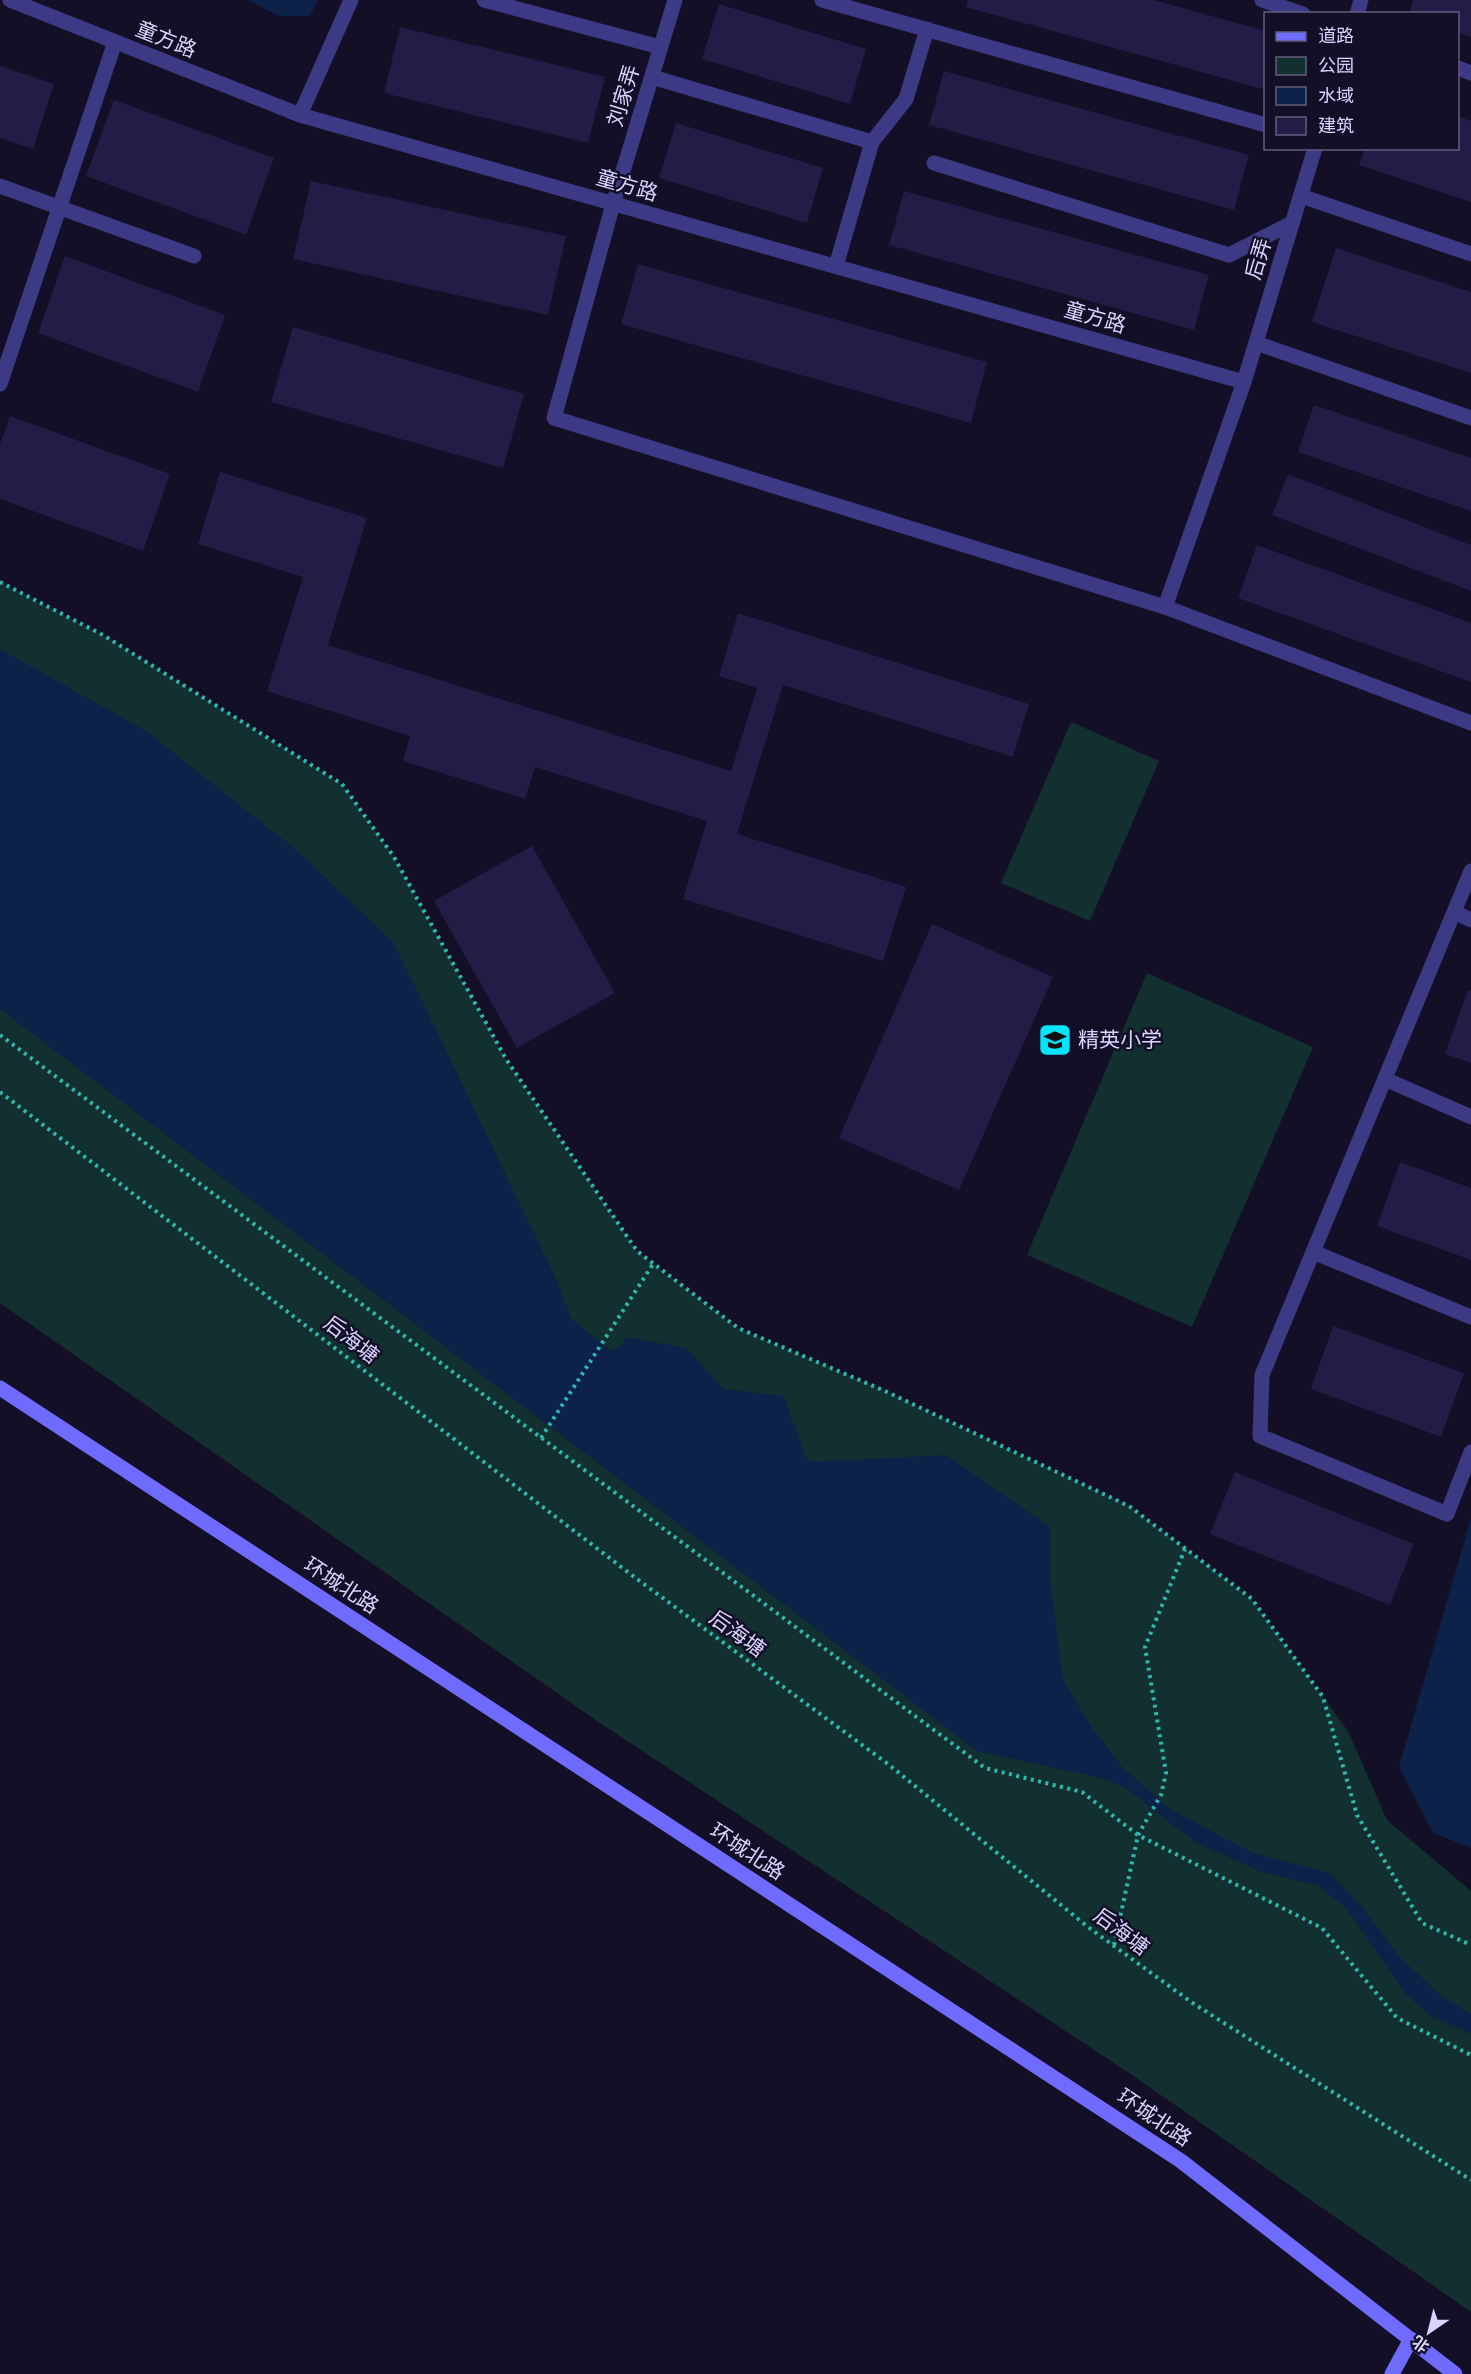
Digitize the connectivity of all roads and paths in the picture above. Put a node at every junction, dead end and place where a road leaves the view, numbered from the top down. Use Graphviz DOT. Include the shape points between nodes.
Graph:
graph roads {
  1 [pos="10,0"];
  2 [pos="351,0"];
  3 [pos="484,0"];
  4 [pos="675,0"];
  5 [pos="822,0"];
  6 [pos="1262,0"];
  7 [pos="1297,12"];
  8 [pos="927,29"];
  9 [pos="115,42"];
  10 [pos="660,47"];
  11 [pos="652,77"];
  12 [pos="300,115"];
  13 [pos="1264,124"];
  14 [pos="872,142"];
  15 [pos="1314,150"];
  16 [pos="934,163"];
  17 [pos="0,186"];
  18 [pos="1301,196"];
  19 [pos="613,204"];
  20 [pos="59,208"];
  21 [pos="1292,223"];
  22 [pos="1471,254"];
  23 [pos="194,256"];
  24 [pos="836,266"];
  25 [pos="1256,343"];
  26 [pos="0,381"];
  27 [pos="1244,382"];
  28 [pos="1471,418"];
  29 [pos="0,582"];
  30 [pos="1166,607"];
  31 [pos="1471,723"];
  32 [pos="1471,871"];
  33 [pos="1454,912"];
  34 [pos="1471,920"];
  35 [pos="0,1035"];
  36 [pos="1385,1079"];
  37 [pos="0,1092"];
  38 [pos="1471,1117"];
  39 [pos="1313,1252"];
  40 [pos="653,1264"];
  41 [pos="1471,1317"];
  42 [pos="0,1388"];
  43 [pos="541,1438"];
  44 [pos="1471,1452"];
  45 [pos="1185,1549"];
  46 [pos="1138,1835"];
  47 [pos="1114,1945"];
  48 [pos="1471,1945"];
  49 [pos="1471,2055"];
  50 [pos="1471,2180"];
  51 [pos="1411,2339"];
  52 [pos="1392,2374"];
  53 [pos="1455,2374"];
  1 -- 9 [label="street, 童方路"];
  2 -- 12 [label="street"];
  3 -- 10 [label="street"];
  4 -- 10 [label="street, 刘家弄"];
  5 -- 8 [label="street"];
  6 -- 7 [label="street"];
  8 -- 13 [label="street"];
  8 -- 14 [label="street" via="906,99"];
  9 -- 12 [label="street, 童方路"];
  9 -- 20 [label="street"];
  10 -- 11 [label="street, 刘家弄"];
  11 -- 14 [label="street"];
  11 -- 19 [label="street, 刘家弄"];
  12 -- 19 [label="street, 童方路"];
  14 -- 24 [label="street"];
  15 -- 18 [label="street, 后弄"];
  16 -- 21 [label="street" via="1229,255"];
  17 -- 20 [label="street"];
  18 -- 21 [label="street, 后弄"];
  18 -- 22 [label="street"];
  19 -- 24 [label="street, 童方路"];
  19 -- 30 [label="street, 刘家弄" via="554,418"];
  20 -- 23 [label="street"];
  20 -- 26 [label="street"];
  21 -- 25 [label="street, 后弄"];
  24 -- 27 [label="street, 童方路"];
  25 -- 27 [label="street, 后弄"];
  25 -- 28 [label="street"];
  27 -- 30 [label="street, 后弄"];
  29 -- 40 [label="path" via="104,635 342,784 394,857 506,1059 637,1251"];
  30 -- 31 [label="street"];
  32 -- 33 [label="street"];
  33 -- 34 [label="street"];
  33 -- 36 [label="street"];
  35 -- 43 [label="path"];
  36 -- 38 [label="street"];
  36 -- 39 [label="street"];
  37 -- 47 [label="path, 后海塘" via="637,1579 888,1764"];
  39 -- 41 [label="street"];
  39 -- 44 [label="street" via="1262,1375 1260,1436 1447,1514"];
  40 -- 43 [label="path"];
  40 -- 45 [label="path" via="738,1328 885,1391 1129,1506"];
  42 -- 51 [label="street, 环城北路" via="1181,2161"];
  43 -- 46 [label="path" via="985,1767 1082,1792"];
  45 -- 46 [label="path" via="1145,1647 1166,1773 1161,1795"];
  45 -- 48 [label="path" via="1252,1599 1323,1697 1357,1815 1422,1923"];
  46 -- 47 [label="path"];
  46 -- 49 [label="path" via="1322,1928 1397,2018"];
  47 -- 50 [label="path, 后海塘" via="1191,2002"];
  51 -- 52 [label="street"];
  51 -- 53 [label="street, 环城北路"];
}
